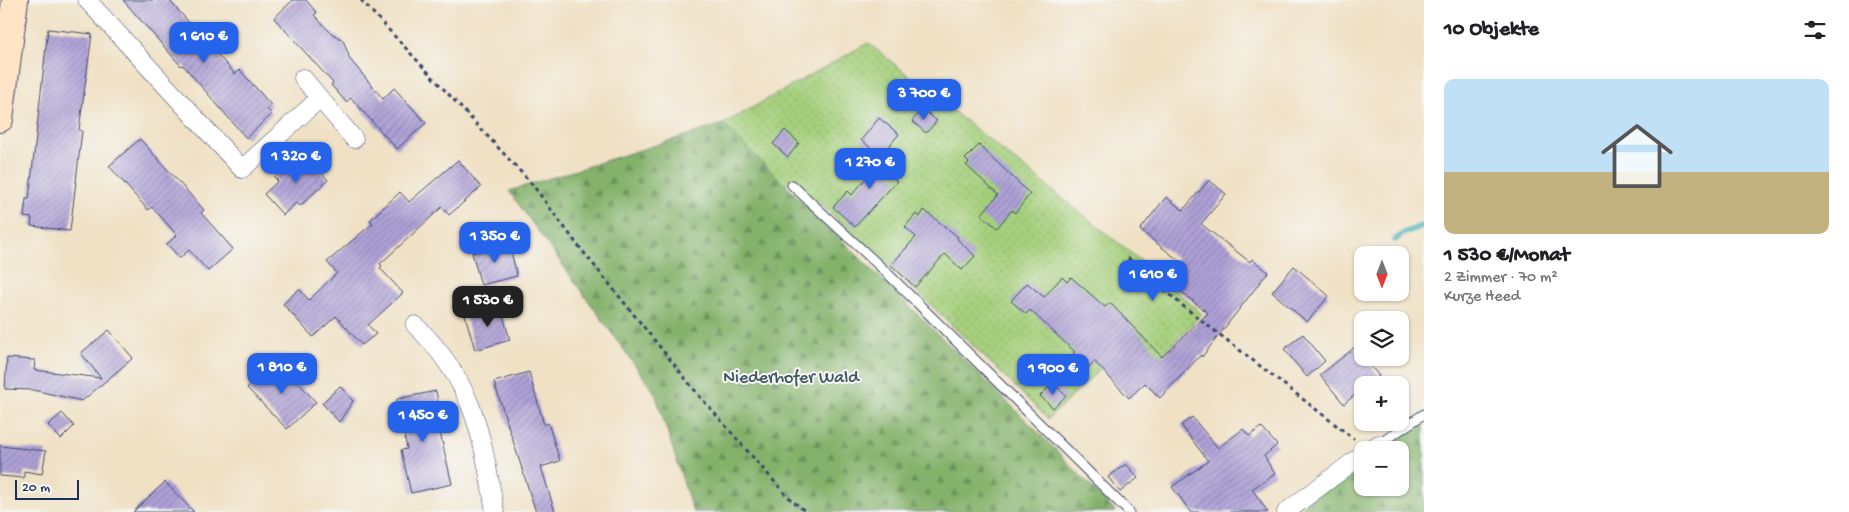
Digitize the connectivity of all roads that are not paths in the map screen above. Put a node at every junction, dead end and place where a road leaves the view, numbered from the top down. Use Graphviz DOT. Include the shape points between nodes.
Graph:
graph roads {
  1 [pos="15,0"];
  2 [pos="87,0"];
  3 [pos="302,78"];
  4 [pos="319,99"];
  5 [pos="0,119"];
  6 [pos="354,139"];
  7 [pos="792,185"];
  8 [pos="415,325"];
  9 [pos="1424,414"];
  10 [pos="1380,441"];
  11 [pos="1354,459"];
  12 [pos="495,512"];
  13 [pos="1128,512"];
  14 [pos="1286,512"];
  1 -- 5 [label="main road"];
  2 -- 4 [label="street" via="242,169"];
  3 -- 4 [label="street"];
  4 -- 6 [label="street"];
  7 -- 13 [label="lane" via="885,271"];
  8 -- 12 [label="street" via="454,371 474,410"];
  9 -- 10 [label="lane"];
  11 -- 14 [label="street"];
}
